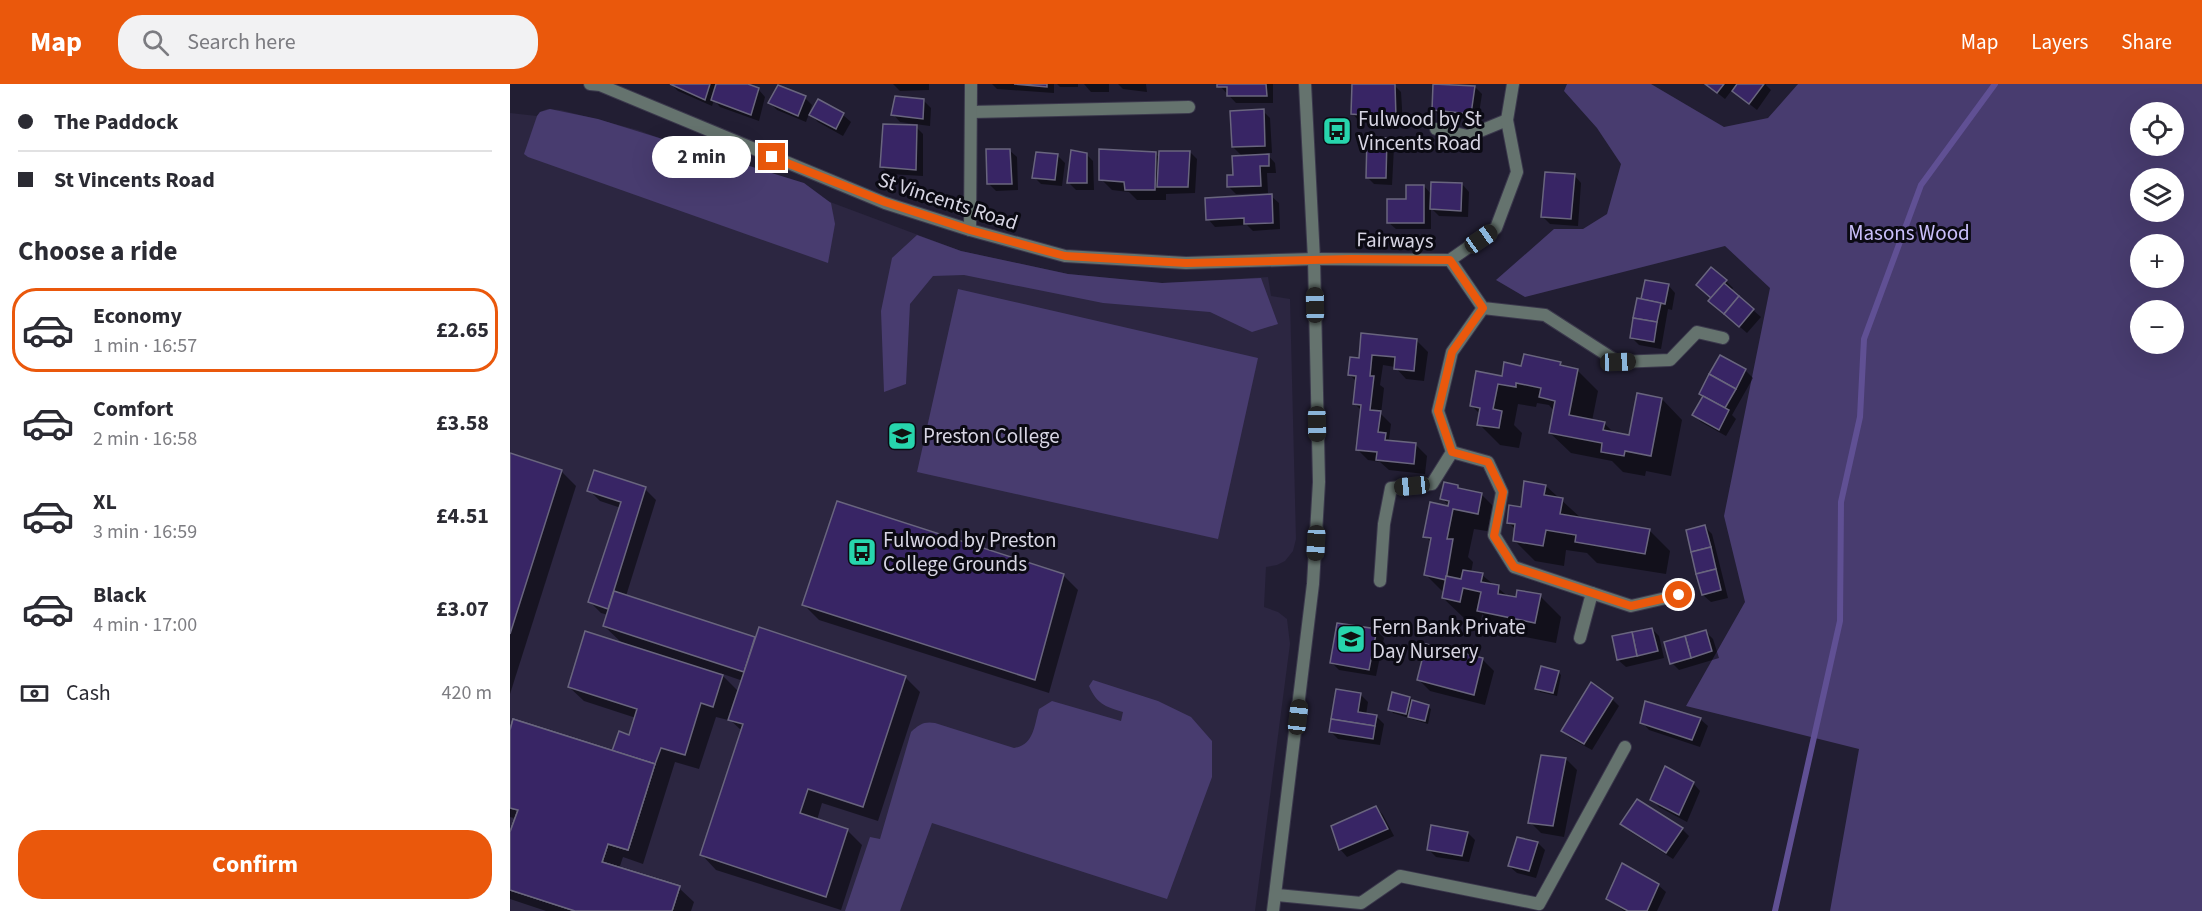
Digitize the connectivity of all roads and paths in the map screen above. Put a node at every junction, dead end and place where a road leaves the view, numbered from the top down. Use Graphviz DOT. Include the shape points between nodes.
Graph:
graph roads {
  1 [pos="597,84"];
  2 [pos="971,84"];
  3 [pos="1305,84"];
  4 [pos="1513,84"];
  5 [pos="1189,107"];
  6 [pos="971,112"];
  7 [pos="1507,120"];
  8 [pos="1436,129"];
  9 [pos="970,230"];
  10 [pos="1314,259"];
  11 [pos="1450,260"];
  12 [pos="1483,308"];
  13 [pos="1723,338"];
  14 [pos="1452,452"];
  15 [pos="1380,581"];
  16 [pos="1592,593"];
  17 [pos="1679,595"];
  18 [pos="1580,638"];
  19 [pos="1625,747"];
  20 [pos="1276,895"];
  21 [pos="1273,911"];
  1 -- 9 [label="street, St Vincents Road" via="885,202"];
  2 -- 6 [label="street"];
  3 -- 10 [label="street"];
  4 -- 7 [label="street, Fairways"];
  5 -- 6 [label="street"];
  6 -- 9 [label="street"];
  7 -- 8 [label="street" via="1468,136"];
  7 -- 11 [label="street, Fairways" via="1517,172 1496,228"];
  9 -- 10 [label="street, St Vincents Road" via="1065,256 1186,263"];
  10 -- 11 [label="street, Fairways"];
  10 -- 20 [label="street" via="1318,482 1313,584"];
  11 -- 12 [label="street"];
  12 -- 13 [label="street" via="1545,315 1618,362 1670,360 1697,332"];
  12 -- 14 [label="street" via="1452,352 1438,411"];
  14 -- 15 [label="street" via="1432,484 1391,488"];
  14 -- 16 [label="street" via="1488,462 1503,492 1494,536 1514,567"];
  16 -- 17 [label="street" via="1631,606"];
  16 -- 18 [label="street"];
  19 -- 20 [label="street" via="1539,904 1400,876 1361,903"];
  20 -- 21 [label="street"];
}
